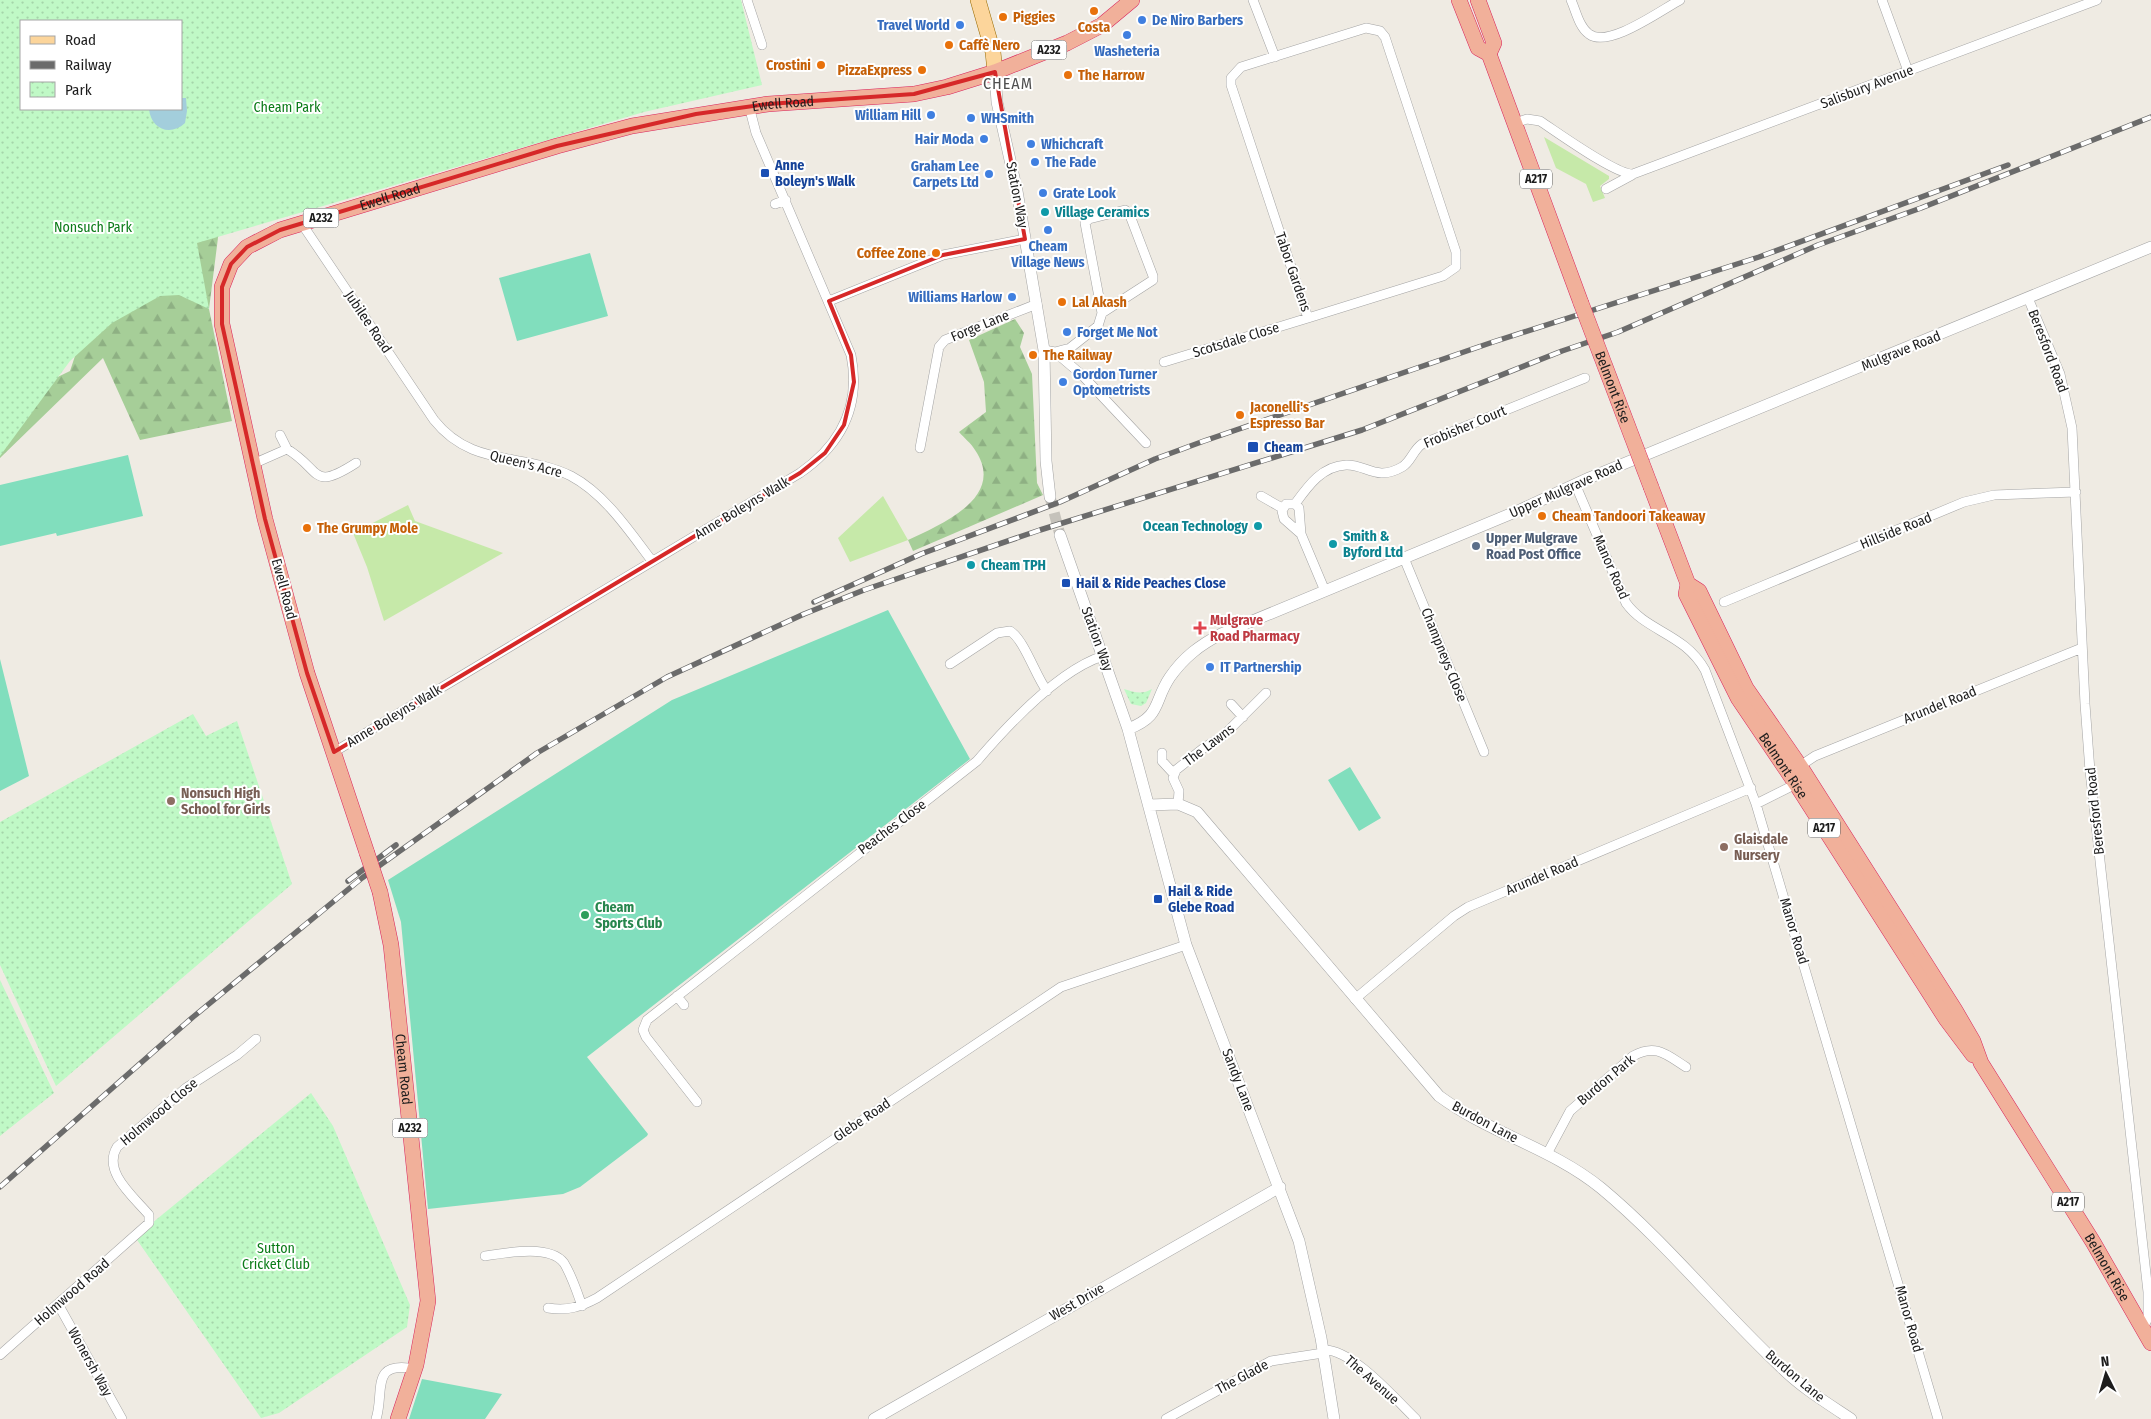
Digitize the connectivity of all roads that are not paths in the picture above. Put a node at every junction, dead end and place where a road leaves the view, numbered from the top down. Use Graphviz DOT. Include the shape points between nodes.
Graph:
graph roads {
  1 [pos="747,0"];
  2 [pos="978,0"];
  3 [pos="1132,0"];
  4 [pos="1253,0"];
  5 [pos="1459,0"];
  6 [pos="1478,0"];
  7 [pos="1571,0"];
  8 [pos="1680,0"];
  9 [pos="1882,0"];
  10 [pos="2093,1"];
  11 [pos="762,46"];
  12 [pos="1489,54"];
  13 [pos="1275,56"];
  14 [pos="1908,71"];
  15 [pos="995,72"];
  16 [pos="749,106"];
  17 [pos="1515,123"];
  18 [pos="1637,173"];
  19 [pos="1606,189"];
  20 [pos="786,200"];
  21 [pos="774,204"];
  22 [pos="302,224"];
  23 [pos="1025,239"];
  24 [pos="2151,247"];
  25 [pos="2028,298"];
  26 [pos="829,301"];
  27 [pos="1036,304"];
  28 [pos="1102,314"];
  29 [pos="1308,318"];
  30 [pos="1049,351"];
  31 [pos="1164,362"];
  32 [pos="1585,378"];
  33 [pos="434,420"];
  34 [pos="280,435"];
  35 [pos="1146,443"];
  36 [pos="920,448"];
  37 [pos="287,449"];
  38 [pos="1650,453"];
  39 [pos="356,463"];
  40 [pos="253,464"];
  41 [pos="1576,486"];
  42 [pos="2076,492"];
  43 [pos="1261,496"];
  44 [pos="1050,497"];
  45 [pos="1295,504"];
  46 [pos="1282,508"];
  47 [pos="1301,534"];
  48 [pos="1060,535"];
  49 [pos="1404,558"];
  50 [pos="652,561"];
  51 [pos="1688,584"];
  52 [pos="1325,591"];
  53 [pos="1724,602"];
  54 [pos="2082,648"];
  55 [pos="1103,656"];
  56 [pos="950,664"];
  57 [pos="1048,691"];
  58 [pos="1266,693"];
  59 [pos="1231,704"];
  60 [pos="1243,717"];
  61 [pos="1128,729"];
  62 [pos="1133,743"];
  63 [pos="334,752"];
  64 [pos="1484,752"];
  65 [pos="1162,753"];
  66 [pos="1800,766"];
  67 [pos="1174,774"];
  68 [pos="1796,784"];
  69 [pos="1751,788"];
  70 [pos="1178,804"];
  71 [pos="1756,804"];
  72 [pos="1149,805"];
  73 [pos="1186,945"];
  74 [pos="677,996"];
  75 [pos="1355,999"];
  76 [pos="684,1005"];
  77 [pos="256,1039"];
  78 [pos="1981,1063"];
  79 [pos="1686,1067"];
  80 [pos="698,1102"];
  81 [pos="1547,1154"];
  82 [pos="1280,1187"];
  83 [pos="145,1229"];
  84 [pos="486,1256"];
  85 [pos="58,1304"];
  86 [pos="582,1306"];
  87 [pos="548,1308"];
  88 [pos="2143,1328"];
  89 [pos="2151,1343"];
  90 [pos="1323,1351"];
  91 [pos="0,1355"];
  92 [pos="415,1369"];
  93 [pos="1838,1415"];
  94 [pos="122,1419"];
  95 [pos="376,1419"];
  96 [pos="398,1419"];
  97 [pos="874,1419"];
  98 [pos="1166,1419"];
  99 [pos="1334,1419"];
  100 [pos="1416,1419"];
  101 [pos="1851,1419"];
  102 [pos="1938,1419"];
  1 -- 11 [label="street"];
  2 -- 15 [label="main road"];
  3 -- 15 [label="highway, A232" via="1102,25"];
  4 -- 13 [label="street"];
  5 -- 12 [label="highway, A217" via="1478,48"];
  6 -- 12 [label="highway, A217" via="1494,43"];
  7 -- 8 [label="street" via="1584,30 1601,39 1616,35"];
  9 -- 14 [label="street"];
  10 -- 14 [label="street, Salisbury Avenue"];
  12 -- 17 [label="highway, A217"];
  13 -- 29 [label="street, Tabor Gardens" via="1241,67 1231,78 1231,85"];
  13 -- 29 [label="street, Tabor Gardens" via="1366,28 1380,31 1456,252 1456,267 1443,276"];
  14 -- 18 [label="street, Salisbury Avenue"];
  15 -- 16 [label="highway, Ewell Road / A232" via="914,94"];
  15 -- 23 [label="street, Station Way" via="997,102"];
  16 -- 20 [label="street, Anne Boleyns Walk" via="756,133"];
  16 -- 22 [label="highway, Ewell Road / A232" via="596,135"];
  17 -- 18 [label="street" via="1527,119 1540,121 1618,171"];
  17 -- 51 [label="highway, Belmont Rise / A217, bridge"];
  18 -- 19 [label="street, Salisbury Avenue"];
  20 -- 21 [label="street"];
  20 -- 26 [label="street, Anne Boleyns Walk"];
  22 -- 33 [label="street, Jubilee Road"];
  22 -- 40 [label="highway, Ewell Road / A232" via="280,230 247,247 231,264 223,281 222,324"];
  23 -- 26 [label="street" via="943,255"];
  23 -- 27 [label="street, Station Way"];
  24 -- 25 [label="street, Mulgrave Road"];
  25 -- 38 [label="street, Mulgrave Road"];
  25 -- 42 [label="street, Beresford Road" via="2064,390 2072,428"];
  26 -- 50 [label="street, Anne Boleyns Walk" via="851,354 854,382 850,410 836,440 800,473"];
  27 -- 30 [label="street, Station Way"];
  27 -- 36 [label="street, Forge Lane" via="945,340 939,347"];
  28 -- 28 [label="street" via="1153,280 1126,210 1089,219 1085,223"];
  28 -- 30 [label="street" via="1098,326 1070,348"];
  29 -- 31 [label="street, Scotsdale Close"];
  30 -- 35 [label="street" via="1082,375"];
  30 -- 44 [label="street, Station Way" via="1046,461"];
  32 -- 45 [label="street, Frobisher Court" via="1422,444 1402,467 1376,473 1347,464 1338,466 1321,474"];
  33 -- 50 [label="street, Queen's Acre" via="450,438 473,451 559,471 581,483 611,509"];
  34 -- 37 [label="street"];
  37 -- 39 [label="street" via="321,477 335,477"];
  37 -- 40 [label="street"];
  38 -- 41 [label="street, Upper Mulgrave Road"];
  40 -- 63 [label="highway, Ewell Road / A232" via="306,673"];
  41 -- 49 [label="street, Upper Mulgrave Road"];
  41 -- 69 [label="street, Manor Road" via="1626,603 1635,613 1684,644 1699,659"];
  42 -- 53 [label="street, Hillside Road" via="1994,495 1964,502"];
  42 -- 54 [label="street, Beresford Road"];
  43 -- 46 [label="street"];
  45 -- 46 [label="street" via="1289,503"];
  45 -- 47 [label="street" via="1300,511"];
  46 -- 47 [label="street" via="1284,519"];
  47 -- 52 [label="street"];
  48 -- 55 [label="street, Station Way"];
  49 -- 52 [label="street, Upper Mulgrave Road"];
  49 -- 64 [label="street, Champneys Close"];
  50 -- 63 [label="street, Anne Boleyns Walk"];
  51 -- 66 [label="highway, Belmont Rise / A217" via="1699,591 1746,688"];
  51 -- 68 [label="highway, Belmont Rise / A217" via="1686,594 1738,698"];
  52 -- 61 [label="street, Upper Mulgrave Road" via="1221,634 1194,650 1169,678 1149,718"];
  54 -- 66 [label="street, Arundel Road" via="1815,756"];
  54 -- 88 [label="street, Beresford Road" via="2090,771 2148,1292 2148,1318"];
  55 -- 57 [label="street, Peaches Close" via="1083,665"];
  55 -- 61 [label="street, Station Way"];
  56 -- 57 [label="street" via="997,633 1010,631 1017,636"];
  57 -- 74 [label="street, Peaches Close" via="1013,719 977,761"];
  58 -- 60 [label="street, The Lawns"];
  59 -- 60 [label="street"];
  60 -- 67 [label="street, The Lawns"];
  61 -- 62 [label="street, Station Way"];
  62 -- 72 [label="street, Sandy Lane"];
  63 -- 92 [label="highway, Cheam Road / A232, bridge" via="380,892 391,945 428,1301"];
  65 -- 67 [label="street" via="1162,760"];
  66 -- 78 [label="highway, Belmont Rise / A217" via="1956,1010"];
  67 -- 70 [label="street, The Lawns" via="1180,797"];
  68 -- 71 [label="street"];
  68 -- 78 [label="highway, Belmont Rise / A217" via="1946,1019"];
  69 -- 71 [label="street, Manor Road"];
  69 -- 75 [label="street, Arundel Road" via="1468,907"];
  70 -- 72 [label="street"];
  70 -- 75 [label="street, Burdon Lane" via="1191,808 1207,824"];
  71 -- 102 [label="street, Manor Road"];
  72 -- 73 [label="street, Sandy Lane"];
  73 -- 82 [label="street, Sandy Lane"];
  73 -- 86 [label="street, Glebe Road" via="1060,987"];
  74 -- 76 [label="street"];
  74 -- 80 [label="street, Peaches Close" via="647,1020 643,1030"];
  75 -- 81 [label="street, Burdon Lane" via="1440,1096 1467,1115"];
  77 -- 83 [label="street, Holmwood Close" via="186,1088 122,1142 112,1155 115,1172 149,1215"];
  78 -- 88 [label="highway, Belmont Rise / A217"];
  79 -- 81 [label="street, Burdon Park" via="1657,1050 1633,1056 1570,1111"];
  81 -- 93 [label="street, Burdon Lane" via="1586,1176 1615,1200 1781,1367"];
  82 -- 90 [label="street, Sandy Lane" via="1306,1267"];
  82 -- 97 [label="street, West Drive"];
  83 -- 85 [label="street, Holmwood Road"];
  84 -- 86 [label="street" via="549,1252 563,1262"];
  85 -- 91 [label="street, Holmwood Road"];
  85 -- 94 [label="street, Wonersh Way"];
  86 -- 87 [label="street, Glebe Road" via="565,1311"];
  88 -- 89 [label="highway, Belmont Rise / A217"];
  90 -- 98 [label="street, The Glade" via="1271,1361"];
  90 -- 99 [label="street, Sandy Lane"];
  90 -- 100 [label="street, The Avenue" via="1338,1352 1353,1361"];
  92 -- 95 [label="street" via="399,1368 385,1373 380,1382"];
  92 -- 96 [label="highway, Cheam Road / A232"];
  93 -- 101 [label="street, Burdon Lane"];
}
